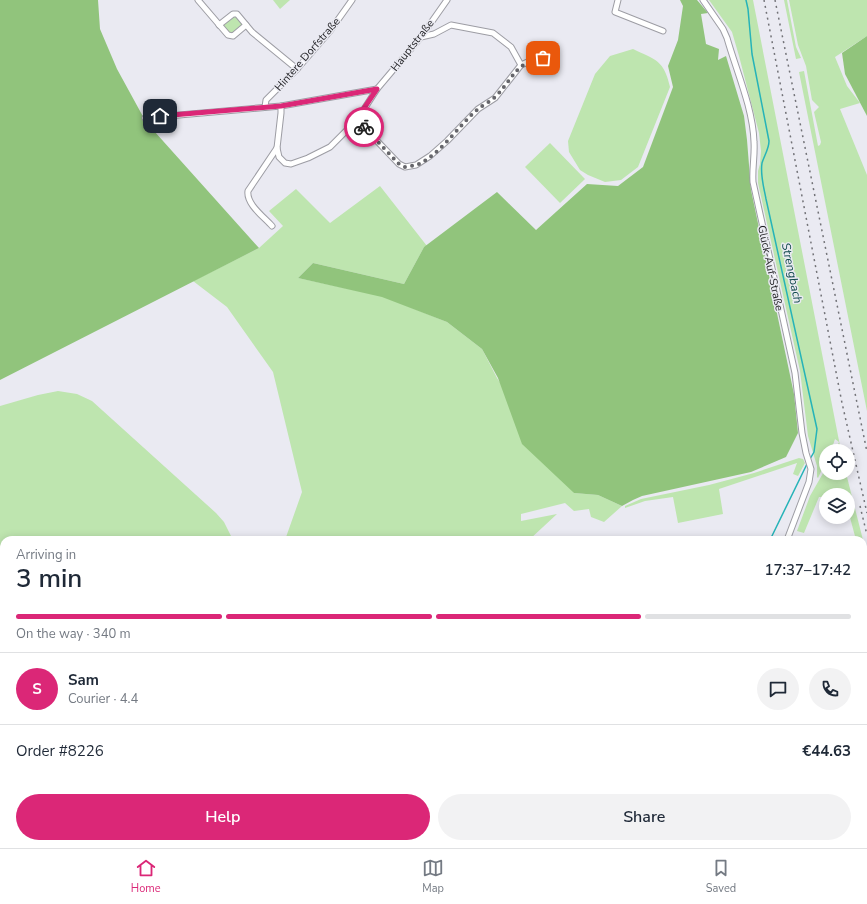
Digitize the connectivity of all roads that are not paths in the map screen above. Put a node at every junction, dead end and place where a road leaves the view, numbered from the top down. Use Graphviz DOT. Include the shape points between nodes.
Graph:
graph roads {
  1 [pos="198,0"];
  2 [pos="352,0"];
  3 [pos="446,0"];
  4 [pos="618,0"];
  5 [pos="703,0"];
  6 [pos="220,25"];
  7 [pos="246,25"];
  8 [pos="663,31"];
  9 [pos="421,37"];
  10 [pos="543,58"];
  11 [pos="521,65"];
  12 [pos="297,69"];
  13 [pos="377,89"];
  14 [pos="281,106"];
  15 [pos="264,107"];
  16 [pos="145,118"];
  17 [pos="356,120"];
  18 [pos="277,148"];
  19 [pos="272,226"];
  20 [pos="789,536"];
  1 -- 6 [label="street"];
  2 -- 12 [label="street, Hintere Dorfstraße" via="330,31"];
  3 -- 9 [label="street, Hauptstraße"];
  4 -- 8 [label="street" via="615,12"];
  5 -- 20 [label="street, Glück-Auf-Straße" via="727,38 750,117 754,142 753,182 795,373 802,433 811,469 809,482"];
  6 -- 7 [label="street" via="228,35 233,36"];
  6 -- 7 [label="street" via="233,14 237,14"];
  7 -- 12 [label="street"];
  9 -- 11 [label="street" via="434,34 451,25 494,33 511,46"];
  9 -- 13 [label="street, Hauptstraße"];
  10 -- 11 [label="street"];
  11 -- 17 [label="street" via="494,98 478,109 430,156 416,165 405,167 399,164"];
  12 -- 15 [label="street, Hintere Dorfstraße" via="266,100"];
  13 -- 14 [label="street"];
  13 -- 17 [label="street, Hauptstraße"];
  14 -- 15 [label="street"];
  14 -- 18 [label="street"];
  15 -- 16 [label="street"];
  17 -- 18 [label="street, Hauptstraße" via="330,147 308,158 291,164 285,163 279,157"];
  18 -- 19 [label="street" via="247,196"];
}
